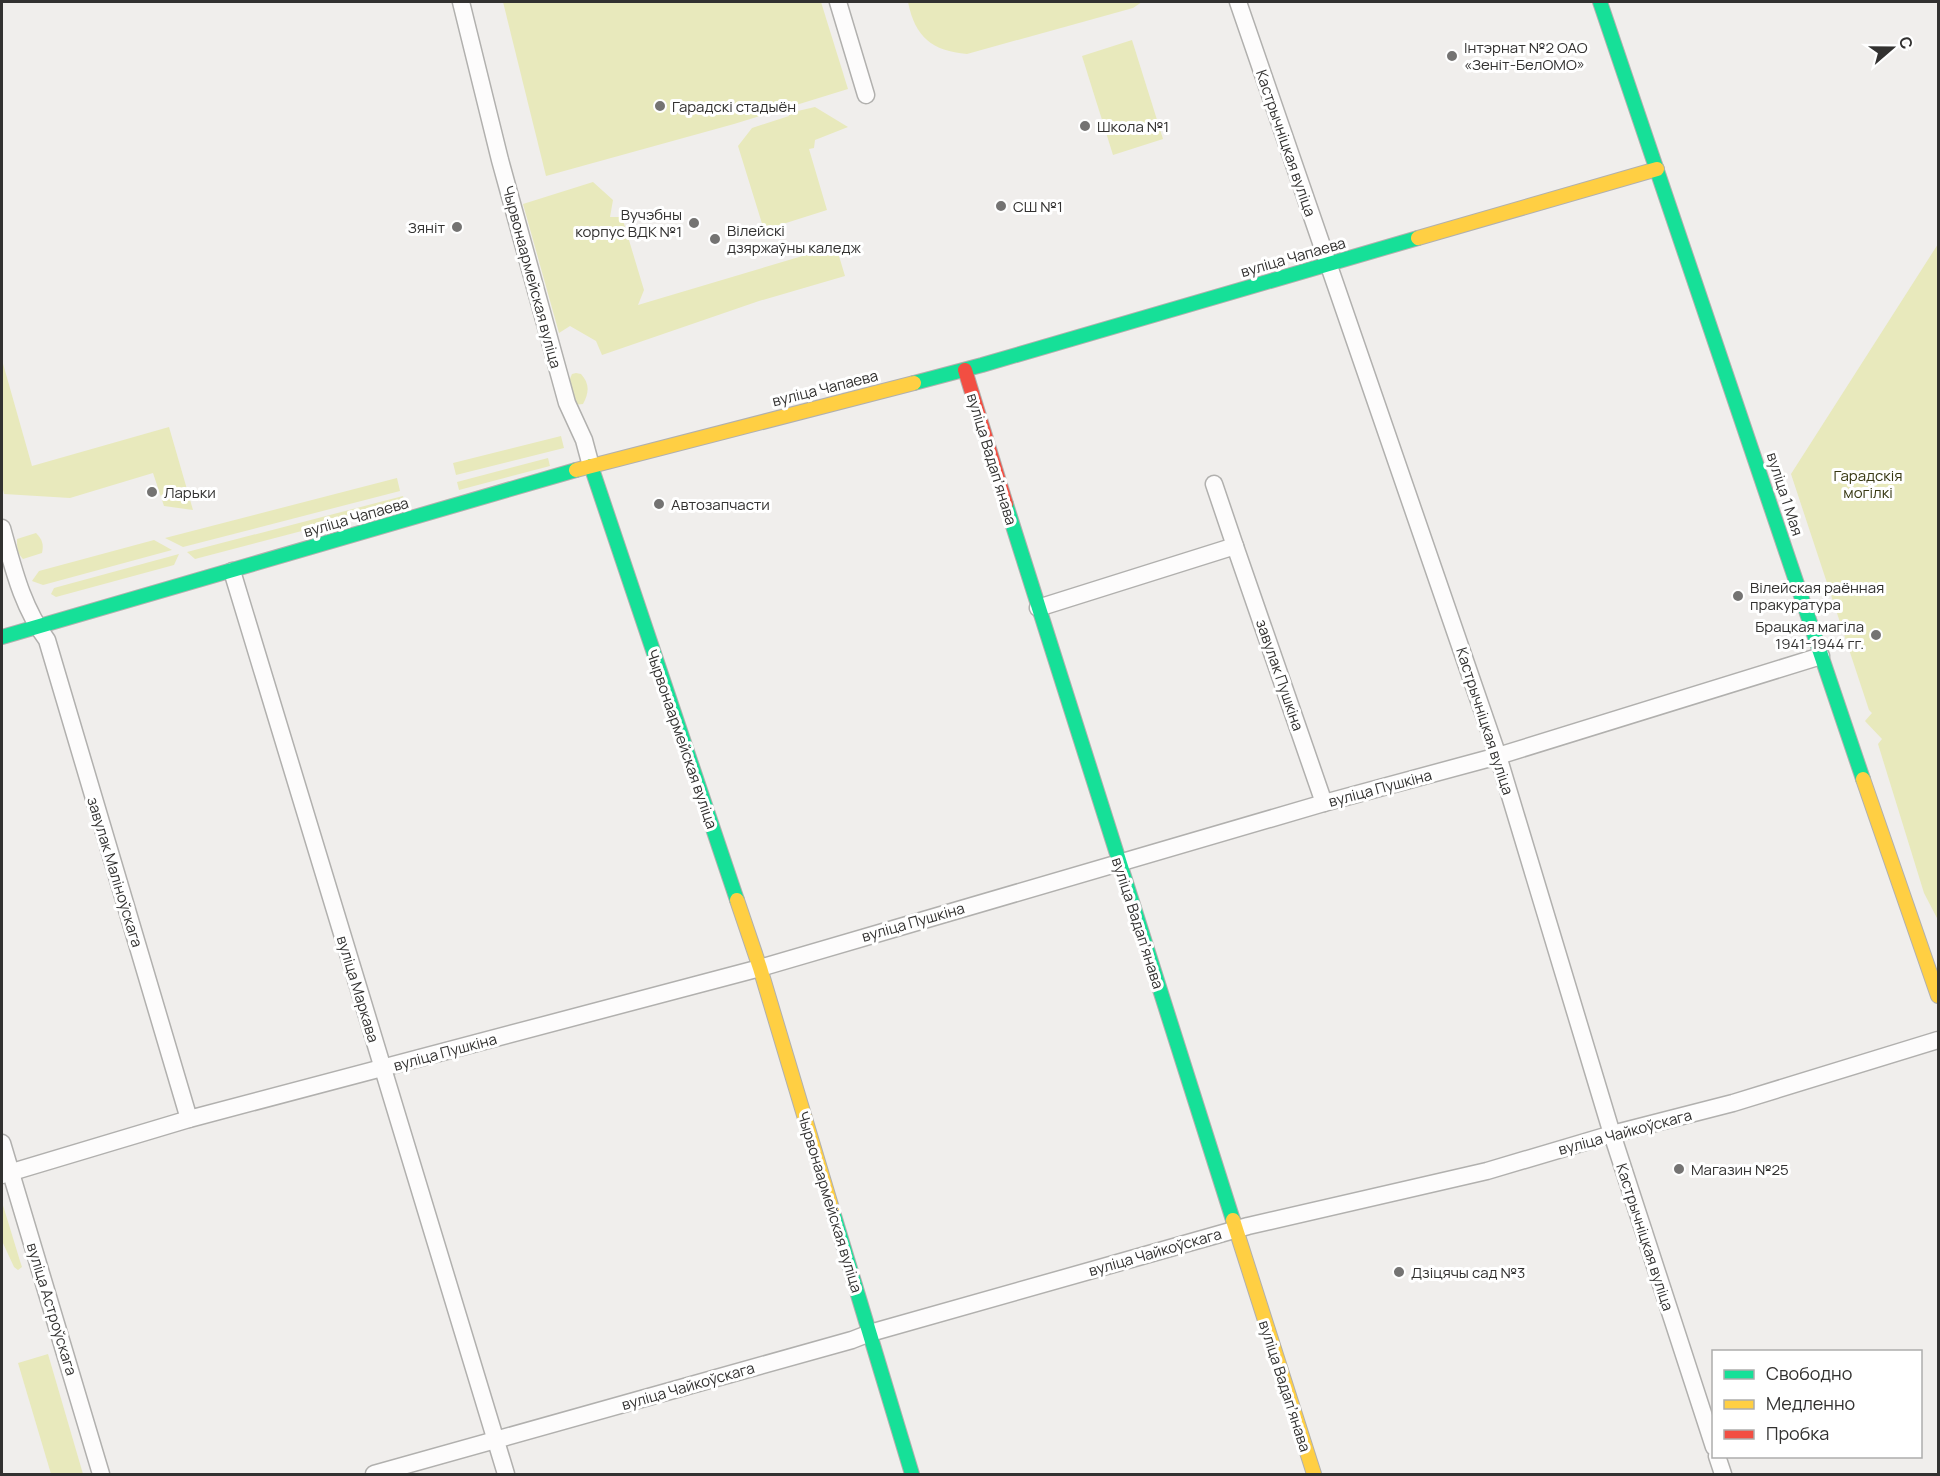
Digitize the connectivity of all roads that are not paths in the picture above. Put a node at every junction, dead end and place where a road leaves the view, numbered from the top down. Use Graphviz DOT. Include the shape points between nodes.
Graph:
graph roads {
  1 [pos="461,2"];
  2 [pos="838,2"];
  3 [pos="1238,2"];
  4 [pos="1599,2"];
  5 [pos="866,95"];
  6 [pos="1657,169"];
  7 [pos="1328,264"];
  8 [pos="965,370"];
  9 [pos="591,466"];
  10 [pos="1214,484"];
  11 [pos="2,528"];
  12 [pos="1235,546"];
  13 [pos="232,571"];
  14 [pos="1038,608"];
  15 [pos="36,627"];
  16 [pos="2,637"];
  17 [pos="1821,656"];
  18 [pos="1498,756"];
  19 [pos="1324,803"];
  20 [pos="1119,862"];
  21 [pos="760,968"];
  22 [pos="1938,996"];
  23 [pos="1938,1040"];
  24 [pos="382,1068"];
  25 [pos="189,1119"];
  26 [pos="1612,1134"];
  27 [pos="2,1143"];
  28 [pos="6,1173"];
  29 [pos="1236,1229"];
  30 [pos="870,1333"];
  31 [pos="495,1440"];
  32 [pos="1712,1444"];
  33 [pos="1718,1458"];
  34 [pos="101,1474"];
  35 [pos="374,1474"];
  36 [pos="506,1474"];
  37 [pos="912,1474"];
  38 [pos="1314,1474"];
  39 [pos="1723,1474"];
  1 -- 9 [label="street, Чырвонаармейская вуліца" via="567,403"];
  2 -- 5 [label="street"];
  3 -- 7 [label="street, Кастрычніцкая вуліца"];
  4 -- 6 [label="main road, вуліца 1 Мая"];
  6 -- 7 [label="main road, вуліца Чапаева"];
  6 -- 17 [label="main road, вуліца 1 Мая"];
  7 -- 8 [label="main road, вуліца Чапаева"];
  7 -- 18 [label="street, Кастрычніцкая вуліца"];
  8 -- 9 [label="main road, вуліца Чапаева"];
  8 -- 14 [label="main road, вуліца Вадапʼянава"];
  9 -- 13 [label="main road, вуліца Чапаева"];
  9 -- 21 [label="main road, Чырвонаармейская вуліца"];
  10 -- 12 [label="street, завулак Пушкіна"];
  11 -- 15 [label="street, завулак Маліноўскага" via="21,595"];
  12 -- 14 [label="street"];
  12 -- 19 [label="street, завулак Пушкіна"];
  13 -- 15 [label="main road, вуліца Чапаева"];
  13 -- 24 [label="street, вуліца Маркава"];
  14 -- 20 [label="main road, вуліца Вадапʼянава"];
  15 -- 16 [label="main road, вуліца Чапаева"];
  15 -- 25 [label="street, завулак Маліноўскага" via="46,640"];
  17 -- 18 [label="street, вуліца Пушкіна"];
  17 -- 22 [label="main road, вуліца 1 Мая"];
  18 -- 19 [label="street, вуліца Пушкіна"];
  18 -- 26 [label="street, Кастрычніцкая вуліца"];
  19 -- 20 [label="street, вуліца Пушкіна"];
  20 -- 21 [label="street, вуліца Пушкіна"];
  20 -- 29 [label="main road, вуліца Вадапʼянава"];
  21 -- 24 [label="street, вуліца Пушкіна"];
  21 -- 30 [label="main road, Чырвонаармейская вуліца"];
  23 -- 26 [label="street, вуліца Чайкоўскага" via="1733,1103"];
  24 -- 25 [label="street, вуліца Пушкіна"];
  24 -- 31 [label="street, вуліца Маркава"];
  25 -- 28 [label="street, вуліца Пушкіна"];
  26 -- 29 [label="street, вуліца Чайкоўскага" via="1487,1171"];
  26 -- 32 [label="street, Кастрычніцкая вуліца"];
  27 -- 28 [label="street, вуліца Астроўскага"];
  28 -- 34 [label="street, вуліца Астроўскага"];
  29 -- 30 [label="street, вуліца Чайкоўскага"];
  29 -- 38 [label="main road, вуліца Вадапʼянава"];
  30 -- 31 [label="street, вуліца Чайкоўскага"];
  30 -- 37 [label="main road, Чырвонаармейская вуліца"];
  31 -- 35 [label="street, вуліца Чайкоўскага"];
  31 -- 36 [label="street, вуліца Маркава"];
  33 -- 39 [label="street"];
}
